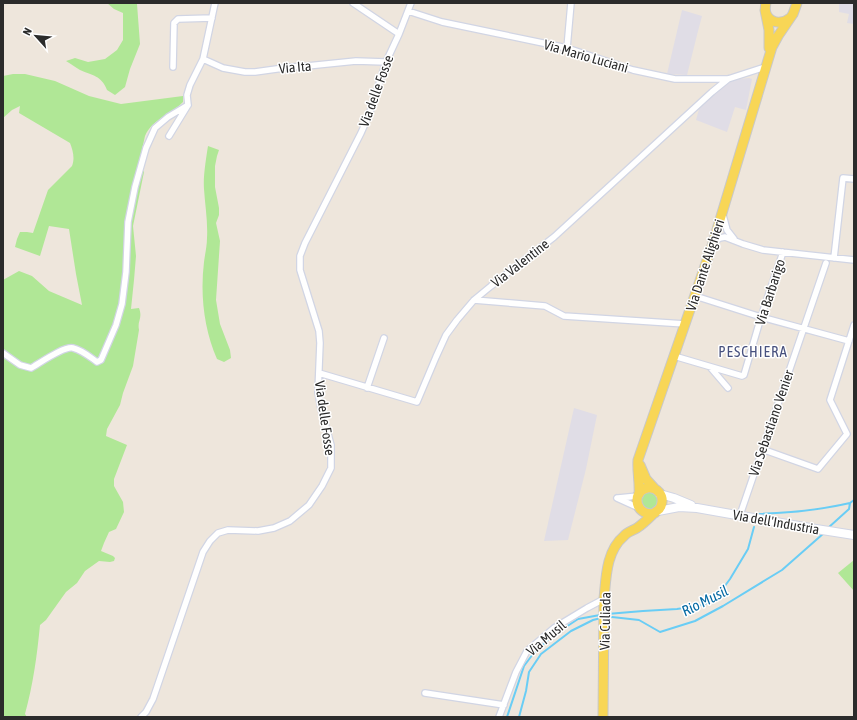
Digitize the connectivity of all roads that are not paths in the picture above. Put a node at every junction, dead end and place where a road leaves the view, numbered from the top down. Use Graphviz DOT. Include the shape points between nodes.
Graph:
graph roads {
  1 [pos="353,3"];
  2 [pos="411,3"];
  3 [pos="571,3"];
  4 [pos="214,4"];
  5 [pos="765,6"];
  6 [pos="794,8"];
  7 [pos="408,11"];
  8 [pos="212,18"];
  9 [pos="399,34"];
  10 [pos="567,48"];
  11 [pos="204,60"];
  12 [pos="386,62"];
  13 [pos="173,67"];
  14 [pos="765,67"];
  15 [pos="728,79"];
  16 [pos="188,105"];
  17 [pos="169,136"];
  18 [pos="854,179"];
  19 [pos="721,216"];
  20 [pos="727,237"];
  21 [pos="736,241"];
  22 [pos="713,243"];
  23 [pos="783,252"];
  24 [pos="834,258"];
  25 [pos="854,260"];
  26 [pos="826,263"];
  27 [pos="695,296"];
  28 [pos="474,300"];
  29 [pos="761,317"];
  30 [pos="685,324"];
  31 [pos="854,325"];
  32 [pos="804,328"];
  33 [pos="384,338"];
  34 [pos="848,341"];
  35 [pos="3,353"];
  36 [pos="674,356"];
  37 [pos="710,367"];
  38 [pos="319,373"];
  39 [pos="367,388"];
  40 [pos="728,388"];
  41 [pos="762,449"];
  42 [pos="638,460"];
  43 [pos="658,492"];
  44 [pos="638,495"];
  45 [pos="697,508"];
  46 [pos="640,509"];
  47 [pos="656,512"];
  48 [pos="740,515"];
  49 [pos="628,532"];
  50 [pos="854,535"];
  51 [pos="604,603"];
  52 [pos="425,693"];
  53 [pos="504,704"];
  54 [pos="141,717"];
  55 [pos="499,717"];
  56 [pos="603,717"];
  1 -- 9 [label="street"];
  2 -- 7 [label="street, Via delle Fosse"];
  3 -- 10 [label="street"];
  4 -- 8 [label="street"];
  5 -- 6 [label="main road" via="766,14 777,22 786,21"];
  5 -- 14 [label="main road, Via Dante Alighieri" via="769,30"];
  6 -- 14 [label="main road, Via Dante Alighieri" via="774,41"];
  7 -- 9 [label="street, Via delle Fosse"];
  7 -- 10 [label="street, Via Mario Luciani" via="442,22"];
  8 -- 11 [label="street"];
  8 -- 13 [label="street" via="178,19 174,23"];
  9 -- 12 [label="street, Via delle Fosse"];
  10 -- 15 [label="street, Via Mario Luciani" via="633,70 675,79"];
  11 -- 12 [label="street, Via Ita" via="223,68 245,72 356,61"];
  11 -- 16 [label="street" via="190,85"];
  12 -- 38 [label="street, Via delle Fosse" via="369,115 300,256 300,270 319,331"];
  14 -- 15 [label="street, Via Mario Luciani"];
  14 -- 19 [label="main road, Via Dante Alighieri"];
  15 -- 28 [label="street, Via Valentine" via="554,237"];
  16 -- 17 [label="street"];
  16 -- 35 [label="street" via="155,128 146,148 128,222 122,304 101,360 97,362 72,347 31,368 20,365"];
  18 -- 24 [label="street" via="843,178"];
  19 -- 20 [label="street" via="721,228"];
  19 -- 21 [label="street" via="726,230"];
  19 -- 22 [label="main road, Via Dante Alighieri"];
  20 -- 21 [label="street"];
  20 -- 22 [label="street"];
  21 -- 23 [label="street" via="756,248"];
  22 -- 27 [label="main road, Via Dante Alighieri"];
  23 -- 24 [label="street"];
  23 -- 29 [label="street, Via Barbarigo"];
  24 -- 25 [label="street"];
  26 -- 32 [label="street, Via Sebastiano Venier"];
  27 -- 29 [label="street"];
  27 -- 30 [label="main road, Via Dante Alighieri"];
  28 -- 30 [label="street" via="545,306 564,316"];
  28 -- 39 [label="street, Via Valentine" via="446,335 417,402"];
  29 -- 32 [label="street"];
  29 -- 37 [label="street, Via Barbarigo" via="744,376"];
  30 -- 36 [label="main road, Via Dante Alighieri"];
  31 -- 34 [label="street"];
  32 -- 34 [label="street"];
  32 -- 41 [label="street, Via Sebastiano Venier"];
  33 -- 39 [label="street"];
  34 -- 41 [label="street" via="830,400 847,434 818,468"];
  36 -- 37 [label="street"];
  36 -- 42 [label="main road, Via Dante Alighieri"];
  37 -- 40 [label="street"];
  38 -- 39 [label="street, Via Valentine"];
  38 -- 54 [label="street, Via delle Fosse" via="320,409 330,445 331,468 322,486 309,505 290,521 274,528 228,530 218,533 210,541 203,552 155,694"];
  41 -- 48 [label="street, Via Sebastiano Venier"];
  42 -- 43 [label="main road" via="646,479"];
  42 -- 44 [label="main road, Via Dante Alighieri"];
  43 -- 44 [label="main road" via="646,488"];
  43 -- 45 [label="street, Via dell'Industria"];
  43 -- 47 [label="main road" via="662,497 662,505"];
  44 -- 46 [label="main road" via="637,504"];
  44 -- 46 [label="street" via="617,498"];
  45 -- 47 [label="street, Via dell'Industria" via="679,507"];
  45 -- 48 [label="street, Via dell'Industria"];
  46 -- 47 [label="main road" via="648,514"];
  46 -- 49 [label="main road, Via Culiada" via="636,523"];
  47 -- 49 [label="main road, Via Culiada"];
  48 -- 50 [label="street, Via dell'Industria"];
  49 -- 51 [label="main road, Via Culiada" via="617,544 610,558"];
  51 -- 53 [label="street, Via Musil" via="587,608 554,628 527,651"];
  51 -- 56 [label="main road, Via Culiada"];
  52 -- 53 [label="street"];
  53 -- 55 [label="street, Via Musil"];
}
